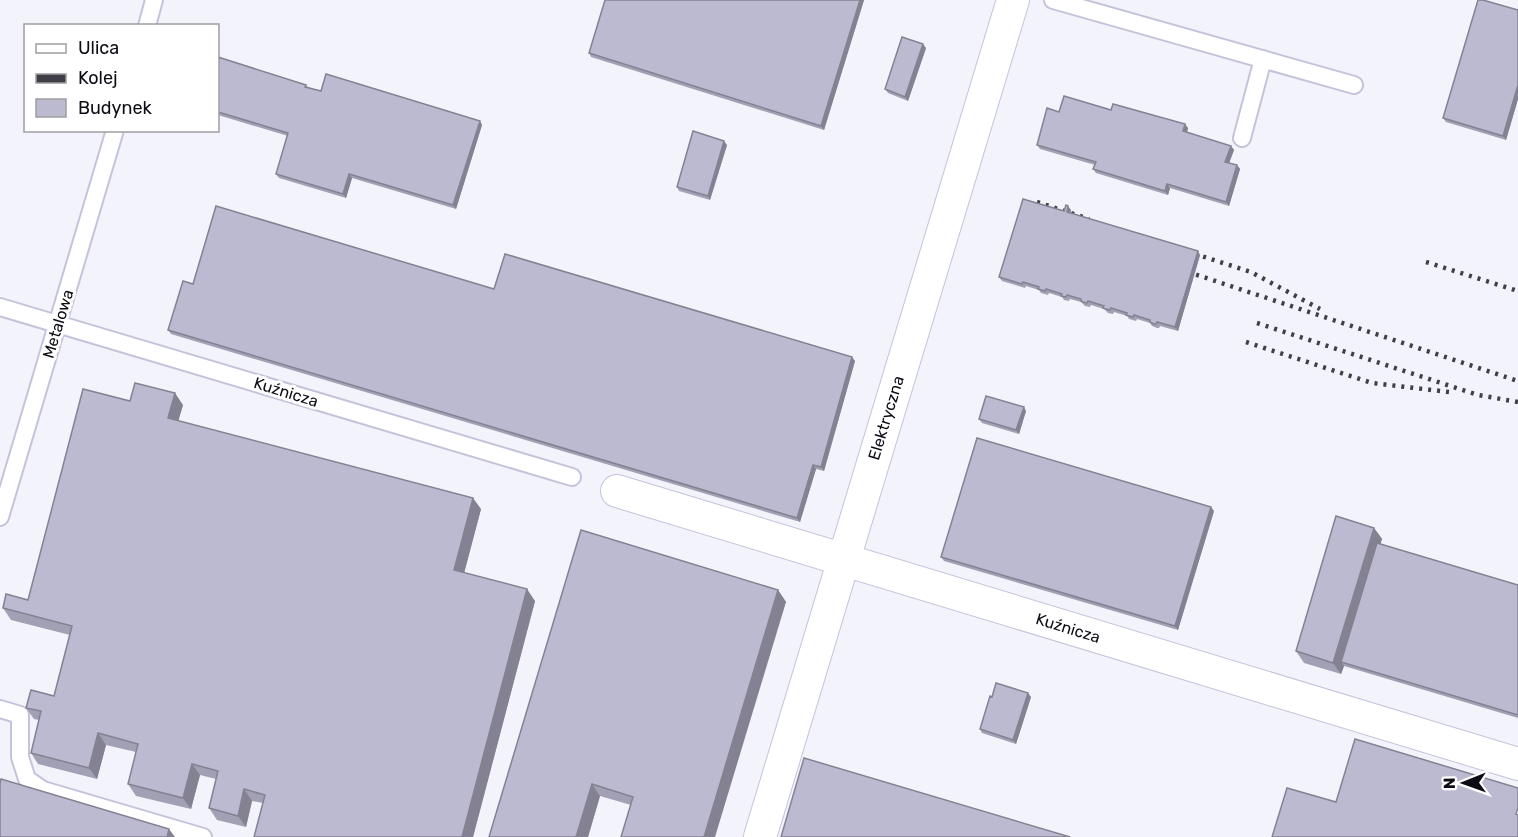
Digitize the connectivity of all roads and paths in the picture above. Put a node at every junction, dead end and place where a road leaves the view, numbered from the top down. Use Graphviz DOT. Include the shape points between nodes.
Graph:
graph roads {
  1 [pos="1013,0"];
  2 [pos="1053,0"];
  3 [pos="152,1"];
  4 [pos="147,24"];
  5 [pos="1263,59"];
  6 [pos="1354,85"];
  7 [pos="114,132"];
  8 [pos="1242,138"];
  9 [pos="0,307"];
  10 [pos="58,324"];
  11 [pos="572,477"];
  12 [pos="617,491"];
  13 [pos="0,517"];
  14 [pos="842,560"];
  15 [pos="0,709"];
  16 [pos="1518,764"];
  17 [pos="202,837"];
  18 [pos="760,837"];
  1 -- 14 [label="street, Elektryczna"];
  2 -- 5 [label="lane"];
  3 -- 4 [label="lane"];
  5 -- 6 [label="lane"];
  5 -- 8 [label="lane"];
  7 -- 10 [label="lane, Metalowa"];
  9 -- 10 [label="lane, Kuźnicza"];
  10 -- 11 [label="lane, Kuźnicza"];
  10 -- 13 [label="lane, Metalowa"];
  12 -- 14 [label="street, Kuźnicza"];
  14 -- 16 [label="street, Kuźnicza"];
  14 -- 18 [label="street, Elektryczna"];
  15 -- 17 [label="lane" via="20,715 20,757 27,779 42,790"];
}
